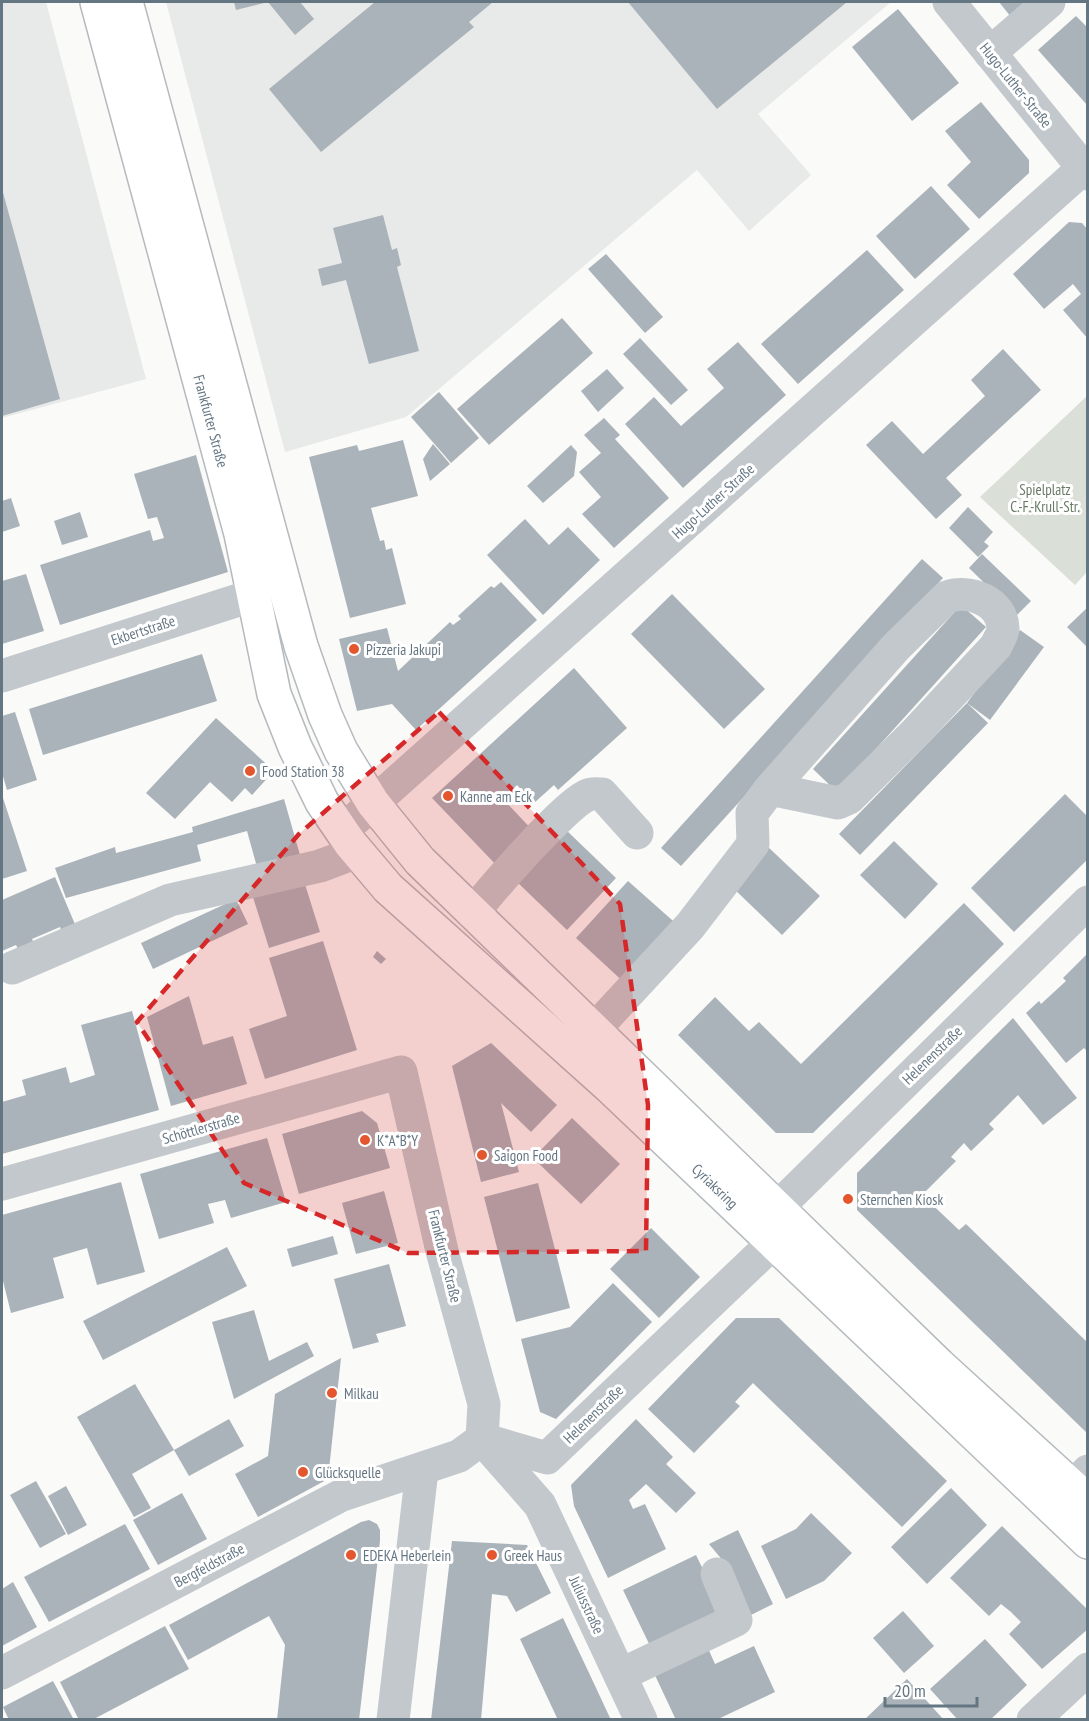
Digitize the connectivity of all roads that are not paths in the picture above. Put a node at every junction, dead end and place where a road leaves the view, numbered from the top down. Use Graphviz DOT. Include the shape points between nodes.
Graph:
graph roads {
  1 [pos="97,2"];
  2 [pos="126,2"];
  3 [pos="949,2"];
  4 [pos="1049,2"];
  5 [pos="990,53"];
  6 [pos="1086,169"];
  7 [pos="269,590"];
  8 [pos="2,676"];
  9 [pos="770,789"];
  10 [pos="373,803"];
  11 [pos="637,833"];
  12 [pos="350,842"];
  13 [pos="1088,902"];
  14 [pos="473,913"];
  15 [pos="12,968"];
  16 [pos="594,1031"];
  17 [pos="401,1072"];
  18 [pos="2,1184"];
  19 [pos="781,1224"];
  20 [pos="482,1439"];
  21 [pos="422,1470"];
  22 [pos="1082,1487"];
  23 [pos="1088,1542"];
  24 [pos="717,1574"];
  25 [pos="1088,1670"];
  26 [pos="2,1673"];
  27 [pos="620,1675"];
  28 [pos="393,1719"];
  29 [pos="641,1719"];
  30 [pos="1033,1719"];
  1 -- 7 [label="main road, Frankfurter Straße" via="241,534"];
  2 -- 7 [label="main road, Frankfurter Straße"];
  3 -- 5 [label="street, Hugo-Luther-Straße"];
  4 -- 5 [label="street"];
  5 -- 6 [label="street, Hugo-Luther-Straße"];
  6 -- 10 [label="street, Hugo-Luther-Straße"];
  7 -- 8 [label="street, Ekbertstraße"];
  7 -- 10 [label="main road, Frankfurter Straße" via="341,751"];
  7 -- 12 [label="main road, Frankfurter Straße" via="268,672 283,721 311,781"];
  9 -- 9 [label="street" via="896,646 947,597 956,594 983,598 999,614 1003,629 996,646 849,798 838,803"];
  9 -- 16 [label="street" via="752,813 753,844 717,894"];
  10 -- 12 [label="street, Hugo-Luther-Straße"];
  10 -- 14 [label="main road, Cyriaksring" via="420,861"];
  11 -- 14 [label="street" via="602,794 589,794 541,838"];
  12 -- 15 [label="street" via="320,866 170,900"];
  12 -- 19 [label="main road, Cyriaksring" via="424,923 603,1080"];
  13 -- 19 [label="street, Helenenstraße"];
  14 -- 16 [label="main road, Cyriaksring"];
  16 -- 19 [label="main road, Cyriaksring"];
  17 -- 18 [label="street, Schöttlerstraße"];
  17 -- 20 [label="street, Frankfurter Straße" via="442,1251 484,1404"];
  19 -- 20 [label="street, Helenenstraße" via="547,1458"];
  19 -- 22 [label="main road, Cyriaksring"];
  19 -- 23 [label="main road, Cyriaksring"];
  20 -- 21 [label="street, Bergfeldstraße" via="459,1456"];
  20 -- 27 [label="street, Juliusstraße" via="540,1504"];
  21 -- 26 [label="street, Bergfeldstraße" via="342,1495"];
  21 -- 28 [label="street"];
  24 -- 27 [label="street" via="736,1620"];
  25 -- 30 [label="street"];
  27 -- 29 [label="street, Juliusstraße"];
}
